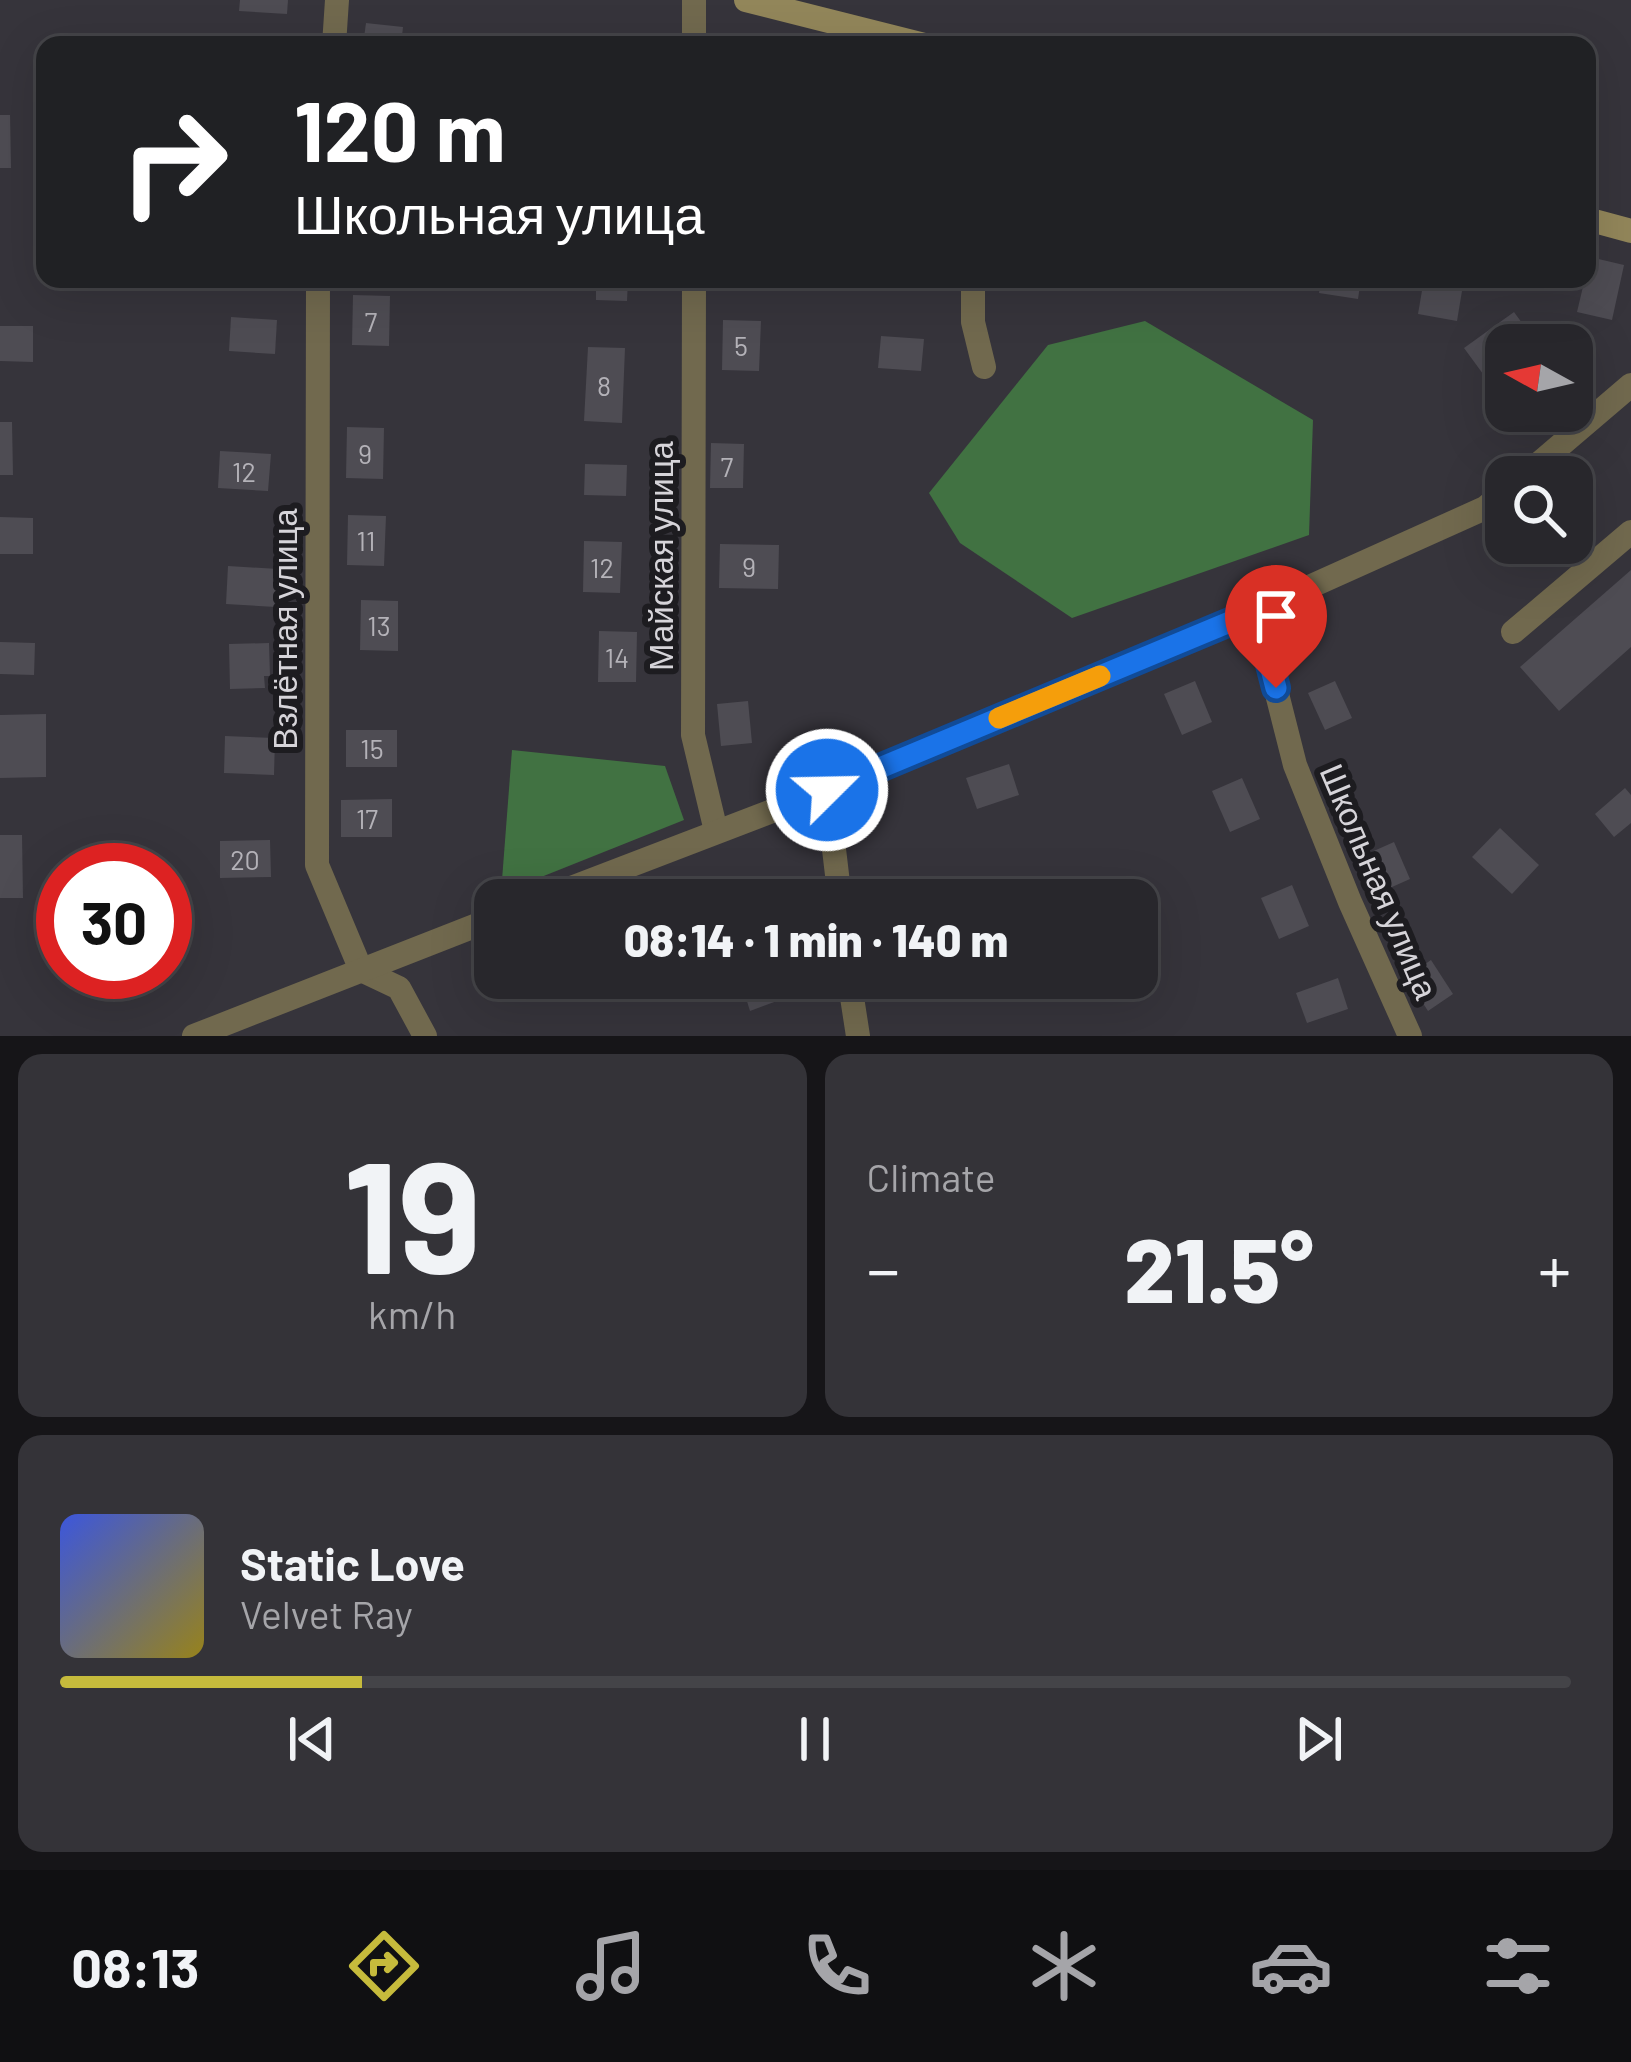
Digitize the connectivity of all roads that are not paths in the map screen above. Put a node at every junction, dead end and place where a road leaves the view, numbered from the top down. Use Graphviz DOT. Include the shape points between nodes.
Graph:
graph roads {
  1 [pos="337,0"];
  2 [pos="694,0"];
  3 [pos="746,0"];
  4 [pos="335,36"];
  5 [pos="694,36"];
  6 [pos="888,36"];
  7 [pos="1596,221"];
  8 [pos="1631,231"];
  9 [pos="318,288"];
  10 [pos="694,288"];
  11 [pos="973,288"];
  12 [pos="984,367"];
  13 [pos="1631,385"];
  14 [pos="1548,456"];
  15 [pos="1485,508"];
  16 [pos="1631,532"];
  17 [pos="1256,611"];
  18 [pos="1514,632"];
  19 [pos="827,790"];
  20 [pos="716,831"];
  21 [pos="594,879"];
  22 [pos="838,879"];
  23 [pos="474,926"];
  24 [pos="361,970"];
  25 [pos="852,999"];
  26 [pos="194,1036"];
  27 [pos="425,1036"];
  28 [pos="858,1036"];
  29 [pos="1410,1036"];
  1 -- 4 [label="street"];
  2 -- 5 [label="street"];
  3 -- 6 [label="street"];
  7 -- 8 [label="street"];
  9 -- 24 [label="street, Взлётная улица" via="317,865"];
  10 -- 20 [label="street, Майская улица" via="693,735"];
  11 -- 12 [label="street"];
  13 -- 14 [label="street"];
  15 -- 17 [label="street"];
  16 -- 18 [label="street"];
  17 -- 19 [label="street"];
  17 -- 29 [label="street, Школьная улица" via="1295,765"];
  19 -- 20 [label="street"];
  19 -- 22 [label="street"];
  20 -- 21 [label="street"];
  23 -- 24 [label="street"];
  24 -- 26 [label="street"];
  24 -- 27 [label="street" via="399,988"];
  25 -- 28 [label="street"];
}
